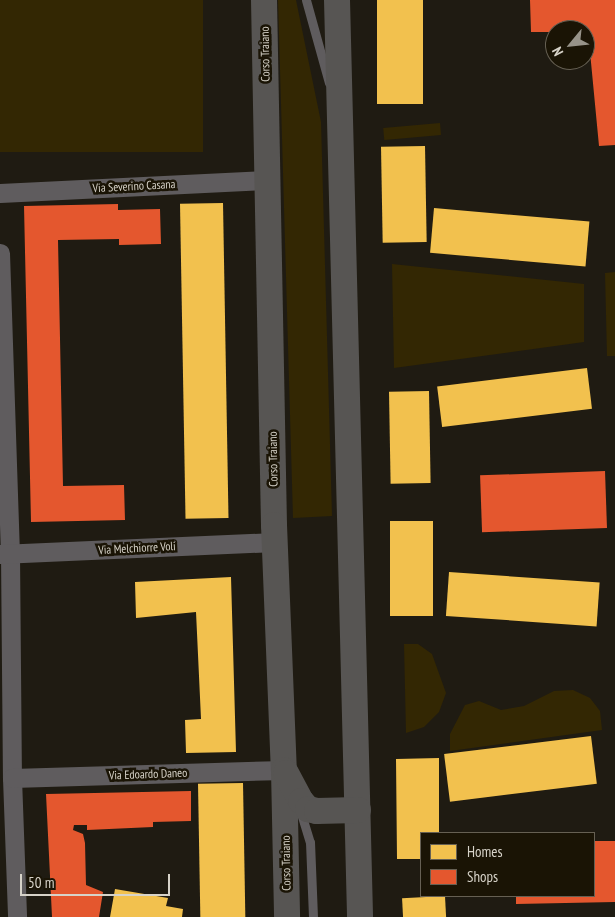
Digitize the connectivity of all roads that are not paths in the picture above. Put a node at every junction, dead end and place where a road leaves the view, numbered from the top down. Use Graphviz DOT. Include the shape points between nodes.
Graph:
graph roads {
  1 [pos="264,0"];
  2 [pos="306,0"];
  3 [pos="337,0"];
  4 [pos="340,124"];
  5 [pos="268,180"];
  6 [pos="0,193"];
  7 [pos="0,253"];
  8 [pos="275,542"];
  9 [pos="5,554"];
  10 [pos="12,778"];
  11 [pos="289,779"];
  12 [pos="358,810"];
  13 [pos="17,917"];
  14 [pos="287,917"];
  15 [pos="313,917"];
  16 [pos="360,917"];
  1 -- 5 [label="main road, Corso Traiano"];
  2 -- 4 [label="lane"];
  3 -- 4 [label="main road"];
  4 -- 12 [label="main road"];
  5 -- 6 [label="street, Via Severino Casana"];
  5 -- 8 [label="main road, Corso Traiano"];
  7 -- 9 [label="street"];
  8 -- 9 [label="street, Via Melchiorre Voli"];
  8 -- 11 [label="main road, Corso Traiano"];
  9 -- 10 [label="street"];
  10 -- 11 [label="street, Via Edoardo Daneo"];
  10 -- 13 [label="street"];
  11 -- 12 [label="main road" via="308,809"];
  11 -- 14 [label="main road, Corso Traiano"];
  11 -- 15 [label="lane" via="310,842"];
  12 -- 16 [label="main road"];
}
